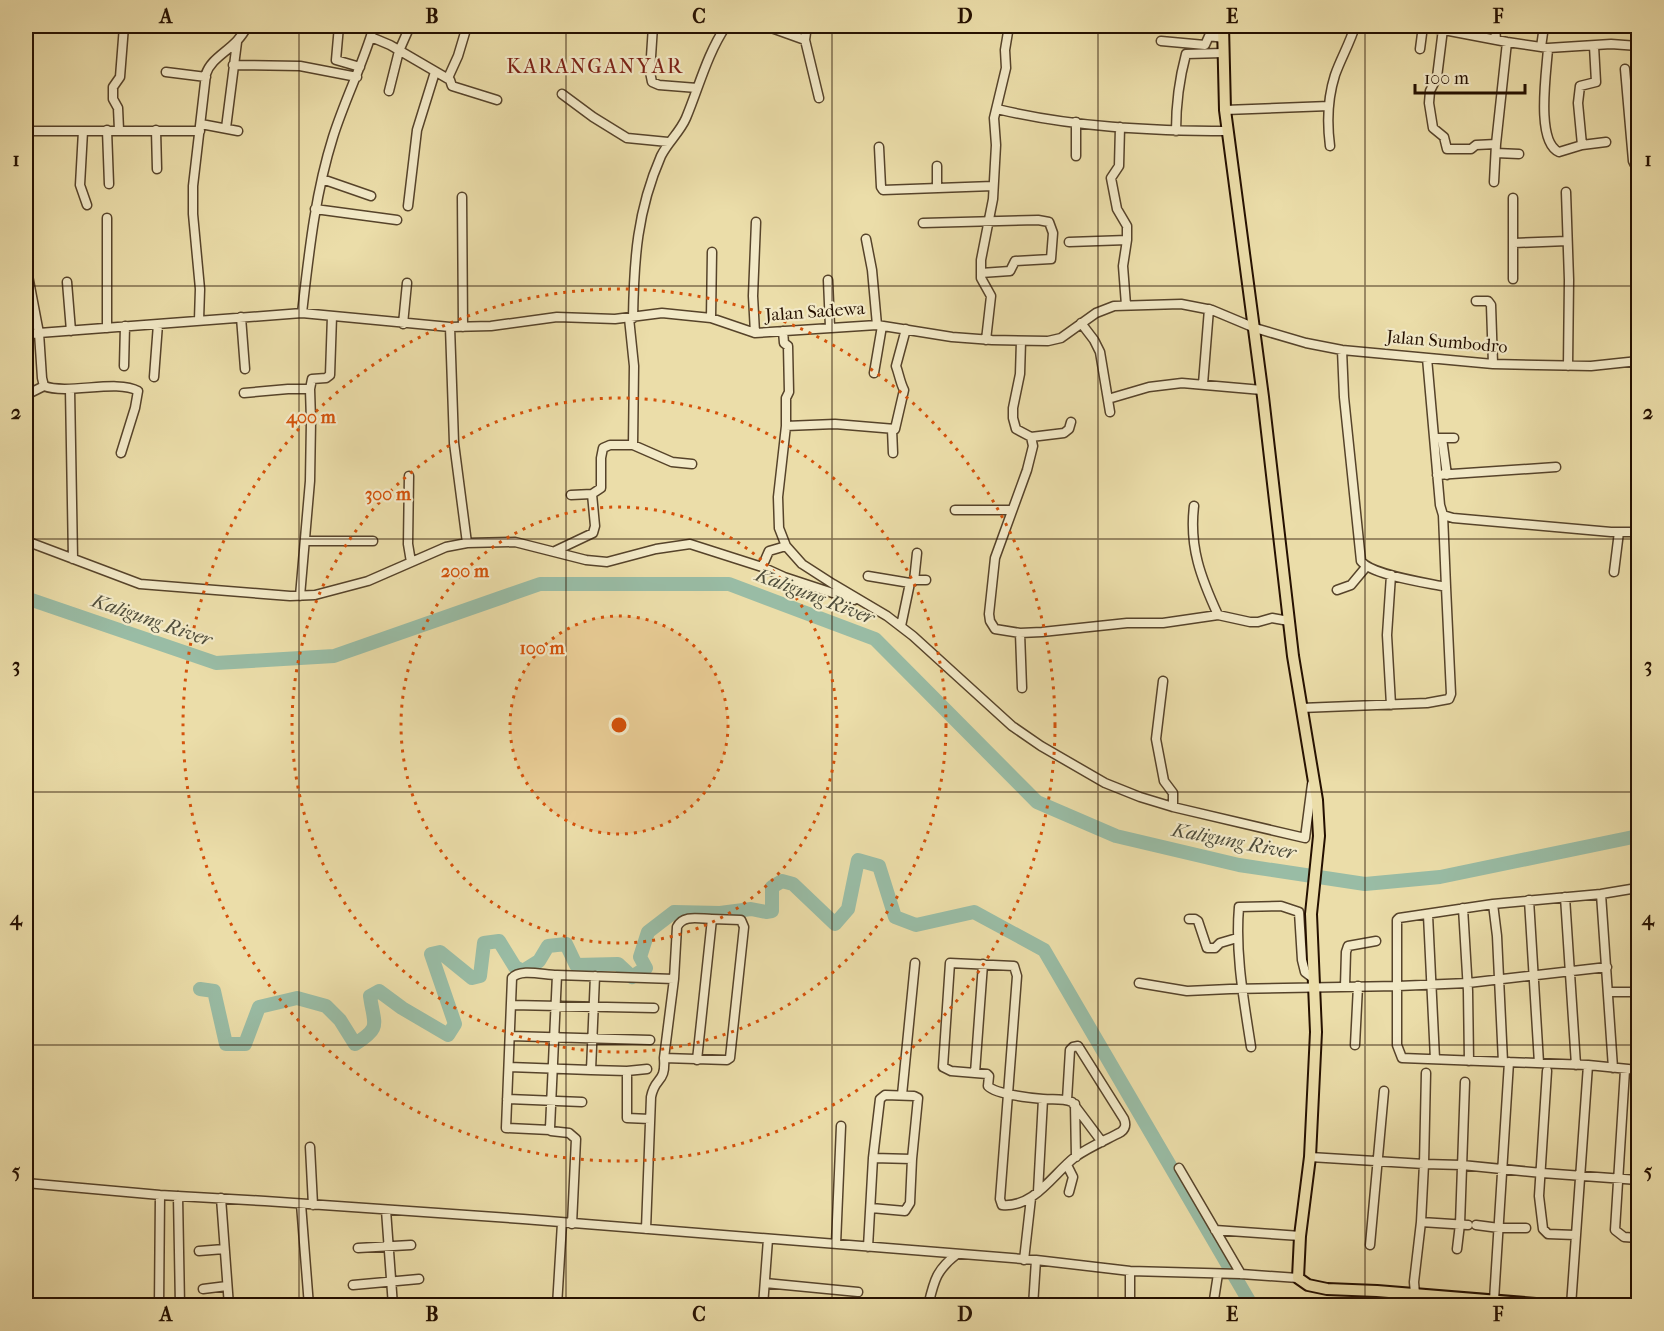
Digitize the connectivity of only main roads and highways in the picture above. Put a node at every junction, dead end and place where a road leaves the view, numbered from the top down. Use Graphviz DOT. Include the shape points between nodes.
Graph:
graph roads {
  1 [pos="1223,26"];
  2 [pos="1416,1300"];
  3 [pos="1457,1302"];
  4 [pos="1535,1305"];
  5 [pos="1561,1305"];
  1 -- 2 [label="main road" via="1225,110 1251,327 1301,708 1317,800 1318,845 1312,908 1316,1032 1299,1278 1308,1285 1327,1289"];
  2 -- 3 [label="main road"];
  3 -- 4 [label="main road" via="1494,1300"];
  4 -- 5 [label="main road"];
}
